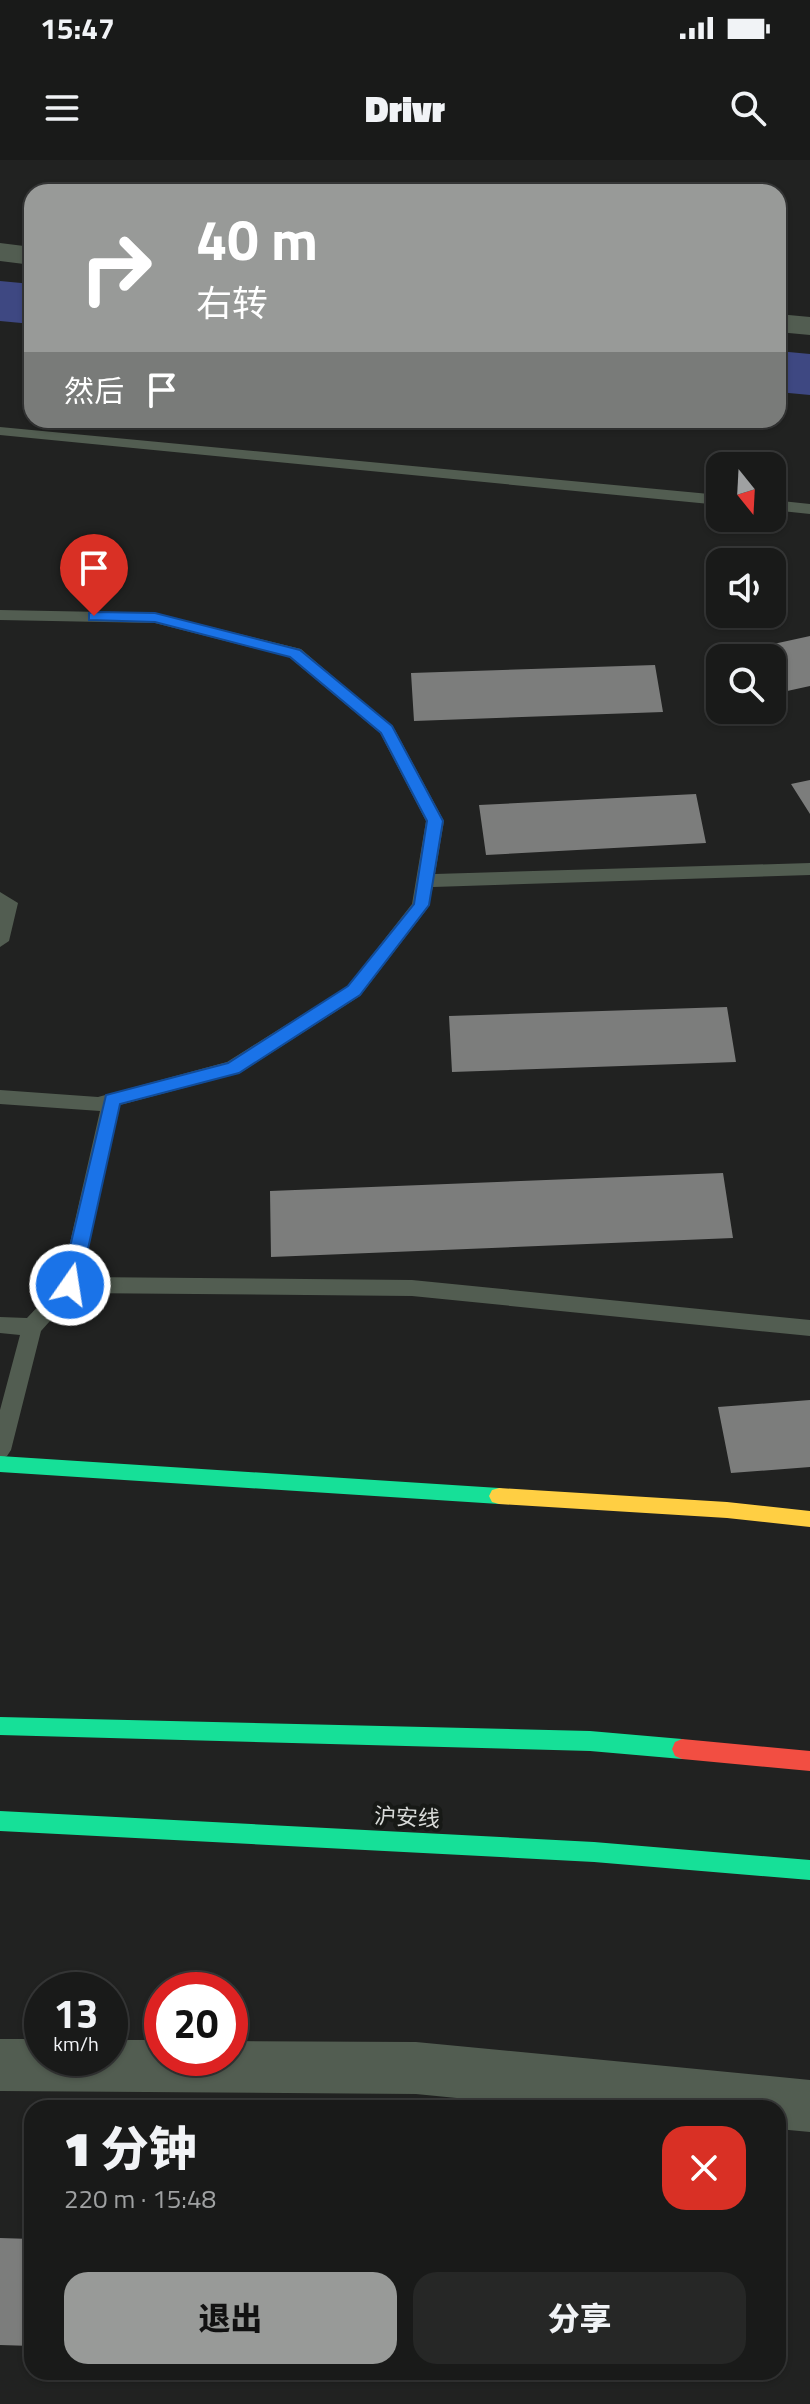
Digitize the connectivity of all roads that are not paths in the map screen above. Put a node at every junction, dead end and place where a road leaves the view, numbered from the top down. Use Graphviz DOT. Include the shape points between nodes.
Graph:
graph roads {
  1 [pos="0,252"];
  2 [pos="24,255"];
  3 [pos="786,324"];
  4 [pos="810,326"];
  5 [pos="0,431"];
  6 [pos="706,499"];
  7 [pos="786,506"];
  8 [pos="810,509"];
  9 [pos="0,615"];
  10 [pos="810,869"];
  11 [pos="425,881"];
  12 [pos="0,898"];
  13 [pos="0,941"];
  14 [pos="0,1097"];
  15 [pos="112,1100"];
  16 [pos="70,1285"];
  17 [pos="0,1325"];
  18 [pos="32,1327"];
  19 [pos="810,1328"];
  20 [pos="0,1450"];
  21 [pos="0,1464"];
  22 [pos="810,1519"];
  23 [pos="0,1726"];
  24 [pos="810,1761"];
  25 [pos="0,1821"];
  26 [pos="810,1870"];
  27 [pos="0,2065"];
  28 [pos="748,2100"];
  29 [pos="786,2104"];
  30 [pos="810,2106"];
  1 -- 2 [label="street"];
  3 -- 4 [label="street"];
  5 -- 6 [label="lane"];
  7 -- 8 [label="lane"];
  9 -- 11 [label="lane" via="155,618 295,653 387,730 435,821"];
  10 -- 11 [label="lane"];
  11 -- 15 [label="lane" via="421,905 354,991 233,1068"];
  12 -- 13 [label="lane" via="9,903"];
  14 -- 15 [label="lane" via="98,1104"];
  15 -- 16 [label="lane"];
  16 -- 18 [label="lane"];
  16 -- 19 [label="lane" via="412,1288"];
  17 -- 18 [label="lane"];
  18 -- 20 [label="lane"];
  21 -- 22 [label="main road"];
  23 -- 24 [label="main road" via="590,1741"];
  25 -- 26 [label="main road, 沪安线" via="594,1852"];
  27 -- 28 [label="street" via="416,2068"];
  29 -- 30 [label="street"];
}
